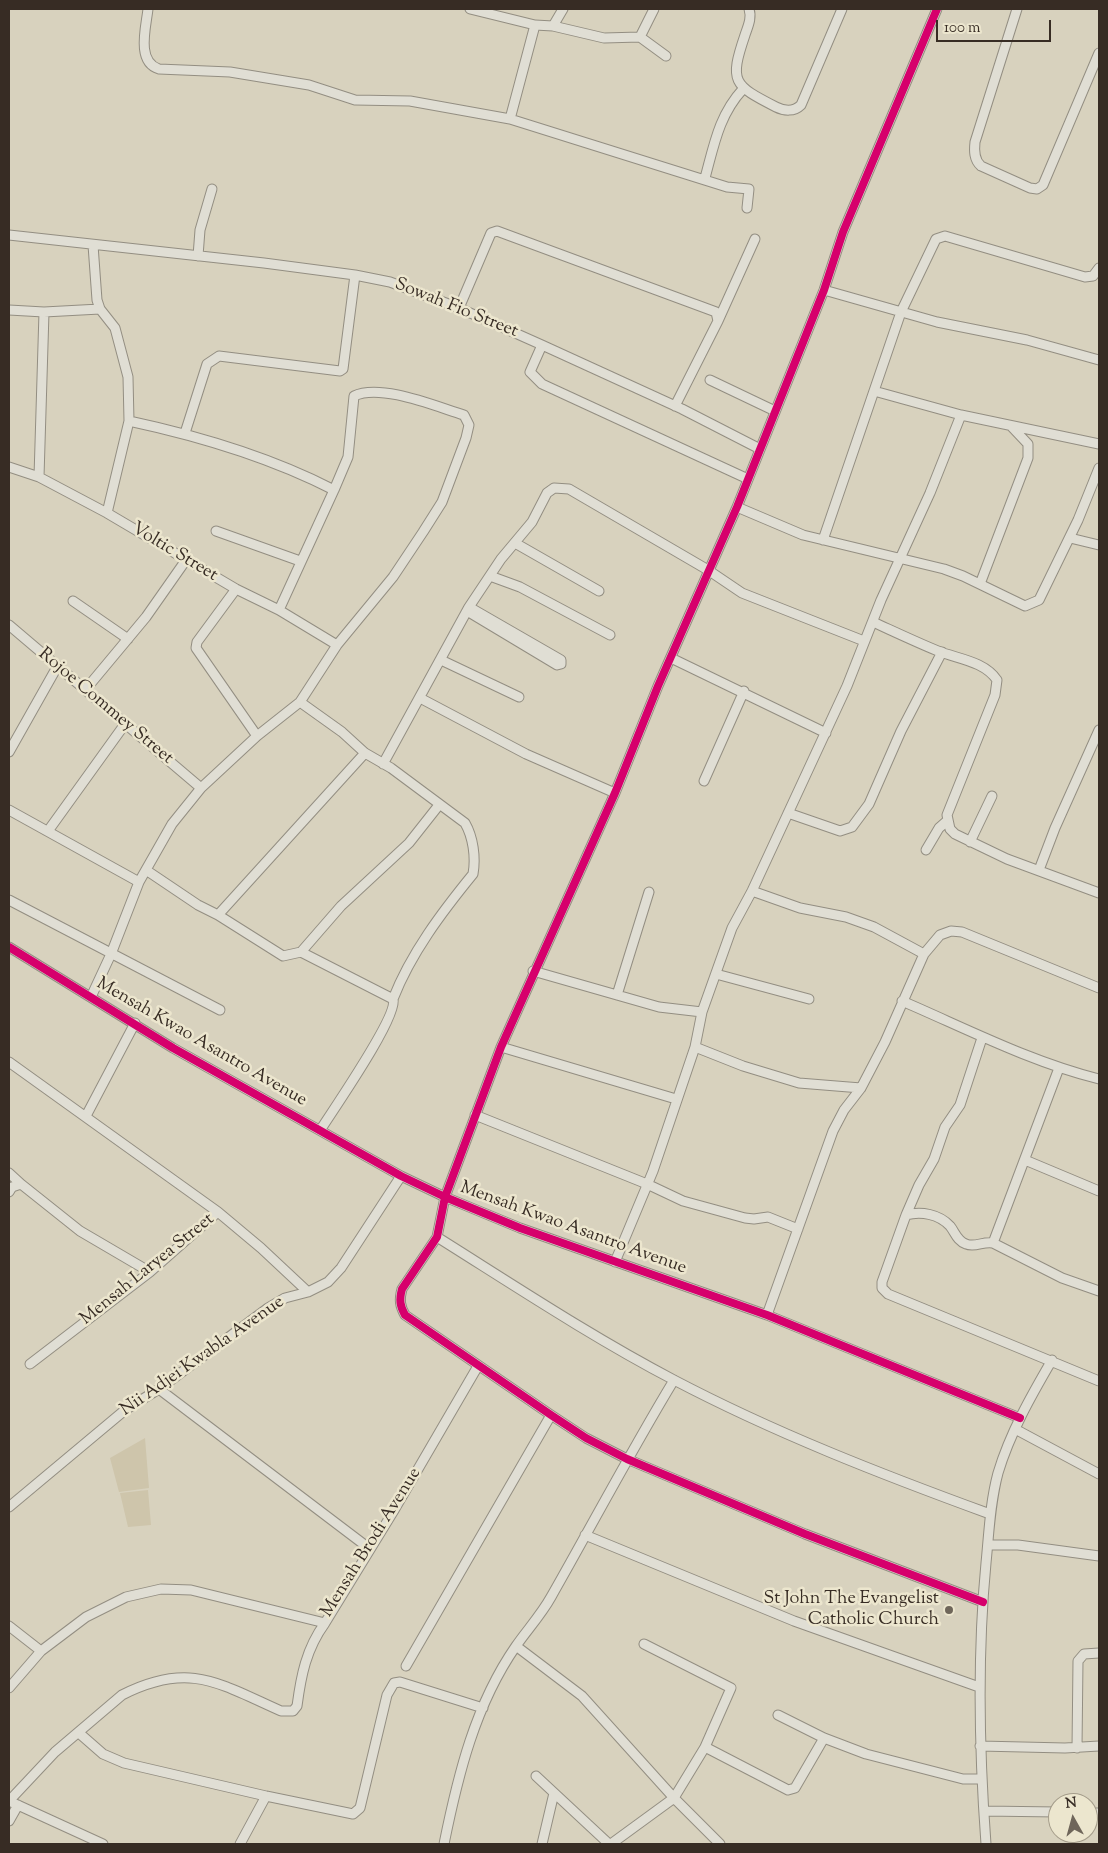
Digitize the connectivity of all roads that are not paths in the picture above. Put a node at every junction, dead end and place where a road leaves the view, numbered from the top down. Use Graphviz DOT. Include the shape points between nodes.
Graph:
graph roads {
  1 [pos="148,9"];
  2 [pos="470,9"];
  3 [pos="563,9"];
  4 [pos="654,9"];
  5 [pos="749,9"];
  6 [pos="842,9"];
  7 [pos="938,9"];
  8 [pos="1017,9"];
  9 [pos="535,25"];
  10 [pos="553,26"];
  11 [pos="640,37"];
  12 [pos="1099,54"];
  13 [pos="666,56"];
  14 [pos="743,89"];
  15 [pos="510,119"];
  16 [pos="705,178"];
  17 [pos="212,189"];
  18 [pos="747,208"];
  19 [pos="9,235"];
  20 [pos="755,239"];
  21 [pos="93,245"];
  22 [pos="198,256"];
  23 [pos="1096,272"];
  24 [pos="355,275"];
  25 [pos="824,290"];
  26 [pos="459,308"];
  27 [pos="100,309"];
  28 [pos="9,310"];
  29 [pos="44,312"];
  30 [pos="901,312"];
  31 [pos="718,321"];
  32 [pos="542,345"];
  33 [pos="1099,360"];
  34 [pos="710,380"];
  35 [pos="874,391"];
  36 [pos="675,406"];
  37 [pos="775,411"];
  38 [pos="961,415"];
  39 [pos="129,421"];
  40 [pos="1011,426"];
  41 [pos="185,433"];
  42 [pos="1099,444"];
  43 [pos="760,449"];
  44 [pos="9,467"];
  45 [pos="1099,468"];
  46 [pos="39,477"];
  47 [pos="748,479"];
  48 [pos="334,490"];
  49 [pos="737,507"];
  50 [pos="108,513"];
  51 [pos="216,531"];
  52 [pos="1070,538"];
  53 [pos="823,540"];
  54 [pos="515,543"];
  55 [pos="1099,545"];
  56 [pos="901,558"];
  57 [pos="186,560"];
  58 [pos="300,562"];
  59 [pos="708,570"];
  60 [pos="490,576"];
  61 [pos="980,584"];
  62 [pos="236,589"];
  63 [pos="599,591"];
  64 [pos="73,600"];
  65 [pos="468,609"];
  66 [pos="279,610"];
  67 [pos="873,622"];
  68 [pos="9,625"];
  69 [pos="610,635"];
  70 [pos="128,638"];
  71 [pos="864,641"];
  72 [pos="525,644"];
  73 [pos="337,645"];
  74 [pos="942,652"];
  75 [pos="671,658"];
  76 [pos="441,660"];
  77 [pos="57,667"];
  78 [pos="86,689"];
  79 [pos="744,692"];
  80 [pos="518,697"];
  81 [pos="420,698"];
  82 [pos="300,702"];
  83 [pos="125,724"];
  84 [pos="1099,730"];
  85 [pos="826,733"];
  86 [pos="257,736"];
  87 [pos="9,752"];
  88 [pos="365,752"];
  89 [pos="383,764"];
  90 [pos="704,781"];
  91 [pos="202,788"];
  92 [pos="615,793"];
  93 [pos="992,796"];
  94 [pos="439,805"];
  95 [pos="9,810"];
  96 [pos="788,813"];
  97 [pos="947,821"];
  98 [pos="48,830"];
  99 [pos="970,842"];
  100 [pos="926,850"];
  101 [pos="146,870"];
  102 [pos="1039,870"];
  103 [pos="139,882"];
  104 [pos="752,891"];
  105 [pos="649,892"];
  106 [pos="1099,893"];
  107 [pos="9,900"];
  108 [pos="218,914"];
  109 [pos="9,947"];
  110 [pos="301,952"];
  111 [pos="111,954"];
  112 [pos="924,954"];
  113 [pos="533,970"];
  114 [pos="716,974"];
  115 [pos="1099,988"];
  116 [pos="617,995"];
  117 [pos="92,996"];
  118 [pos="393,999"];
  119 [pos="809,999"];
  120 [pos="902,1001"];
  121 [pos="220,1010"];
  122 [pos="702,1012"];
  123 [pos="135,1023"];
  124 [pos="982,1038"];
  125 [pos="500,1047"];
  126 [pos="695,1047"];
  127 [pos="9,1062"];
  128 [pos="1059,1068"];
  129 [pos="1099,1079"];
  130 [pos="861,1088"];
  131 [pos="676,1099"];
  132 [pos="474,1115"];
  133 [pos="86,1116"];
  134 [pos="321,1129"];
  135 [pos="1025,1160"];
  136 [pos="9,1173"];
  137 [pos="401,1176"];
  138 [pos="20,1184"];
  139 [pos="647,1184"];
  140 [pos="1099,1191"];
  141 [pos="9,1192"];
  142 [pos="445,1197"];
  143 [pos="218,1212"];
  144 [pos="906,1214"];
  145 [pos="798,1229"];
  146 [pos="437,1237"];
  147 [pos="993,1243"];
  148 [pos="615,1262"];
  149 [pos="150,1272"];
  150 [pos="308,1292"];
  151 [pos="1099,1292"];
  152 [pos="767,1315"];
  153 [pos="1052,1360"];
  154 [pos="30,1364"];
  155 [pos="478,1366"];
  156 [pos="674,1380"];
  157 [pos="1099,1381"];
  158 [pos="159,1389"];
  159 [pos="551,1415"];
  160 [pos="1020,1418"];
  161 [pos="1015,1429"];
  162 [pos="627,1459"];
  163 [pos="1099,1474"];
  164 [pos="9,1507"];
  165 [pos="990,1514"];
  166 [pos="585,1535"];
  167 [pos="988,1545"];
  168 [pos="370,1549"];
  169 [pos="1099,1556"];
  170 [pos="983,1602"];
  171 [pos="325,1624"];
  172 [pos="9,1626"];
  173 [pos="644,1644"];
  174 [pos="516,1646"];
  175 [pos="40,1651"];
  176 [pos="1099,1653"];
  177 [pos="406,1666"];
  178 [pos="9,1688"];
  179 [pos="979,1688"];
  180 [pos="483,1708"];
  181 [pos="778,1715"];
  182 [pos="79,1733"];
  183 [pos="824,1738"];
  184 [pos="980,1746"];
  185 [pos="1099,1746"];
  186 [pos="705,1747"];
  187 [pos="1077,1748"];
  188 [pos="536,1776"];
  189 [pos="982,1779"];
  190 [pos="554,1792"];
  191 [pos="266,1796"];
  192 [pos="674,1798"];
  193 [pos="9,1801"];
  194 [pos="18,1805"];
  195 [pos="984,1811"];
  196 [pos="1048,1812"];
  197 [pos="9,1821"];
  198 [pos="103,1844"];
  199 [pos="240,1844"];
  200 [pos="444,1844"];
  201 [pos="542,1844"];
  202 [pos="610,1844"];
  203 [pos="720,1844"];
  204 [pos="986,1844"];
  1 -- 15 [label="street" via="144,40 152,67 230,72 309,86 355,100 410,101"];
  2 -- 9 [label="street"];
  3 -- 10 [label="street"];
  4 -- 11 [label="street"];
  5 -- 14 [label="street" via="750,21 736,74"];
  6 -- 14 [label="street" via="801,106 782,110"];
  7 -- 25 [label="street" via="843,232"];
  8 -- 12 [label="street" via="975,142 974,151 981,166 1030,188 1036,189 1043,184"];
  9 -- 10 [label="street"];
  9 -- 15 [label="street"];
  10 -- 11 [label="street" via="604,38"];
  11 -- 13 [label="street"];
  14 -- 16 [label="street" via="730,104 719,128"];
  15 -- 16 [label="street"];
  16 -- 18 [label="street" via="727,187 749,190"];
  17 -- 22 [label="street" via="200,230"];
  19 -- 21 [label="street, Sowah Fio Street"];
  20 -- 31 [label="street"];
  21 -- 22 [label="street, Sowah Fio Street"];
  21 -- 27 [label="street"];
  22 -- 24 [label="street, Sowah Fio Street"];
  23 -- 30 [label="street" via="1086,277 940,237 936,239"];
  24 -- 26 [label="street, Sowah Fio Street" via="407,287"];
  24 -- 41 [label="street" via="343,369 219,356 208,364"];
  25 -- 30 [label="street"];
  25 -- 37 [label="street"];
  26 -- 31 [label="street" via="491,233 500,231 716,312"];
  26 -- 32 [label="street, Sowah Fio Street"];
  27 -- 29 [label="street"];
  27 -- 39 [label="street" via="115,328 120,341 129,384"];
  28 -- 29 [label="street"];
  29 -- 46 [label="street"];
  30 -- 33 [label="street"];
  30 -- 35 [label="street"];
  31 -- 36 [label="street"];
  32 -- 36 [label="street, Sowah Fio Street"];
  32 -- 47 [label="street" via="530,372 542,384"];
  34 -- 37 [label="street"];
  35 -- 38 [label="street"];
  35 -- 53 [label="street"];
  36 -- 43 [label="street, Sowah Fio Street"];
  37 -- 43 [label="street"];
  38 -- 40 [label="street"];
  38 -- 56 [label="street"];
  39 -- 41 [label="street"];
  39 -- 50 [label="street"];
  40 -- 42 [label="street"];
  40 -- 61 [label="street" via="1028,444 1028,458"];
  41 -- 48 [label="street"];
  43 -- 47 [label="street"];
  44 -- 46 [label="street, Voltic Street"];
  45 -- 52 [label="street"];
  46 -- 50 [label="street, Voltic Street"];
  47 -- 49 [label="street"];
  48 -- 58 [label="street"];
  48 -- 73 [label="street" via="348,457 354,396 382,392 464,415 467,419 466,438 442,502 392,577"];
  49 -- 53 [label="street"];
  49 -- 59 [label="street"];
  50 -- 57 [label="street, Voltic Street"];
  51 -- 58 [label="street"];
  52 -- 55 [label="street"];
  52 -- 61 [label="street" via="1039,600 1031,605 1025,606"];
  53 -- 56 [label="street"];
  54 -- 59 [label="street" via="547,493 559,487 569,489"];
  54 -- 60 [label="street"];
  54 -- 63 [label="street"];
  56 -- 61 [label="street" via="944,569"];
  56 -- 67 [label="street"];
  57 -- 62 [label="street, Voltic Street"];
  57 -- 70 [label="street"];
  58 -- 66 [label="street"];
  59 -- 71 [label="street" via="742,593"];
  59 -- 75 [label="street"];
  60 -- 65 [label="street"];
  60 -- 69 [label="street" via="520,587"];
  62 -- 66 [label="street, Voltic Street"];
  62 -- 86 [label="street" via="197,642 196,648"];
  64 -- 70 [label="street"];
  65 -- 72 [label="street"];
  65 -- 76 [label="street"];
  66 -- 73 [label="street, Voltic Street"];
  67 -- 71 [label="street"];
  67 -- 74 [label="street"];
  68 -- 77 [label="street, Rojoe Commey Street"];
  70 -- 78 [label="street"];
  71 -- 85 [label="street"];
  73 -- 82 [label="street"];
  74 -- 96 [label="street" via="901,731 869,804 856,823 840,831"];
  74 -- 97 [label="street" via="988,670 997,680 995,695"];
  75 -- 79 [label="street"];
  75 -- 92 [label="street"];
  76 -- 80 [label="street"];
  76 -- 81 [label="street"];
  77 -- 78 [label="street, Rojoe Commey Street"];
  77 -- 87 [label="street"];
  78 -- 83 [label="street, Rojoe Commey Street"];
  79 -- 85 [label="street"];
  79 -- 90 [label="street"];
  81 -- 89 [label="street"];
  81 -- 92 [label="street" via="535,758"];
  82 -- 86 [label="street"];
  82 -- 88 [label="street"];
  83 -- 91 [label="street, Rojoe Commey Street"];
  83 -- 98 [label="street"];
  84 -- 102 [label="street"];
  85 -- 96 [label="street"];
  86 -- 91 [label="street"];
  88 -- 89 [label="street"];
  88 -- 108 [label="street"];
  89 -- 94 [label="street"];
  91 -- 101 [label="street" via="172,824"];
  92 -- 113 [label="street"];
  93 -- 99 [label="street"];
  94 -- 110 [label="street" via="409,842 341,906"];
  94 -- 118 [label="street" via="465,823 471,834 473,874 439,917 403,976"];
  95 -- 98 [label="street"];
  96 -- 104 [label="street"];
  97 -- 99 [label="street" via="955,834"];
  97 -- 100 [label="street"];
  98 -- 103 [label="street"];
  99 -- 102 [label="street"];
  101 -- 103 [label="street"];
  101 -- 108 [label="street" via="198,905"];
  102 -- 106 [label="street"];
  103 -- 111 [label="street"];
  104 -- 112 [label="street" via="800,908 846,917"];
  104 -- 114 [label="street" via="732,928"];
  105 -- 116 [label="street"];
  107 -- 111 [label="street"];
  108 -- 110 [label="street" via="283,956"];
  109 -- 117 [label="street, Mensah Kwao Asantro Avenue"];
  110 -- 118 [label="street"];
  111 -- 117 [label="street"];
  111 -- 121 [label="street"];
  112 -- 115 [label="street" via="940,935 962,932"];
  112 -- 120 [label="street"];
  113 -- 116 [label="street"];
  113 -- 125 [label="street"];
  114 -- 119 [label="street"];
  114 -- 122 [label="street"];
  116 -- 122 [label="street" via="659,1007"];
  117 -- 123 [label="street, Mensah Kwao Asantro Avenue"];
  118 -- 134 [label="street" via="394,1006 378,1039"];
  120 -- 124 [label="street"];
  120 -- 130 [label="street"];
  122 -- 126 [label="street"];
  123 -- 133 [label="street"];
  123 -- 134 [label="street, Mensah Kwao Asantro Avenue" via="173,1048"];
  124 -- 128 [label="street" via="1002,1043"];
  124 -- 144 [label="street" via="960,1106 945,1126 934,1159"];
  125 -- 131 [label="street"];
  125 -- 132 [label="street"];
  126 -- 130 [label="street" via="743,1066 799,1082"];
  126 -- 131 [label="street"];
  127 -- 133 [label="street"];
  128 -- 129 [label="street"];
  128 -- 135 [label="street"];
  130 -- 145 [label="street" via="844,1110 827,1145"];
  131 -- 139 [label="street"];
  132 -- 139 [label="street"];
  132 -- 142 [label="street"];
  133 -- 143 [label="street"];
  134 -- 137 [label="street, Mensah Kwao Asantro Avenue"];
  135 -- 140 [label="street"];
  135 -- 147 [label="street"];
  136 -- 138 [label="street"];
  137 -- 142 [label="street, Mensah Kwao Asantro Avenue"];
  137 -- 150 [label="street, Nii Adjei Kwabla Avenue" via="341,1268 328,1282"];
  138 -- 141 [label="street"];
  138 -- 149 [label="street" via="80,1231"];
  139 -- 145 [label="street" via="683,1201 754,1220 768,1217"];
  139 -- 148 [label="street"];
  142 -- 146 [label="street"];
  142 -- 148 [label="street, Mensah Kwao Asantro Avenue"];
  143 -- 149 [label="street, Mensah Laryea Street"];
  143 -- 150 [label="street, Mensah Laryea Street"];
  144 -- 147 [label="street" via="923,1212 945,1222 965,1244"];
  144 -- 153 [label="street" via="882,1282 882,1288 888,1294"];
  145 -- 152 [label="street"];
  146 -- 155 [label="street" via="402,1289 400,1307 405,1315"];
  146 -- 156 [label="street"];
  147 -- 151 [label="street" via="1062,1278"];
  148 -- 152 [label="street, Mensah Kwao Asantro Avenue"];
  149 -- 154 [label="street, Mensah Laryea Street"];
  150 -- 158 [label="street, Nii Adjei Kwabla Avenue" via="285,1298 268,1308"];
  152 -- 160 [label="street, Mensah Kwao Asantro Avenue"];
  153 -- 157 [label="street"];
  153 -- 160 [label="street"];
  155 -- 159 [label="street"];
  155 -- 168 [label="street, Mensah Brodi Avenue"];
  156 -- 162 [label="street"];
  156 -- 165 [label="street" via="757,1420 893,1478"];
  158 -- 164 [label="street, Nii Adjei Kwabla Avenue" via="125,1410"];
  158 -- 168 [label="street"];
  159 -- 162 [label="street"];
  159 -- 177 [label="street"];
  160 -- 161 [label="street"];
  161 -- 163 [label="street"];
  161 -- 165 [label="street" via="998,1473"];
  162 -- 166 [label="street"];
  162 -- 170 [label="street" via="805,1534"];
  165 -- 167 [label="street"];
  166 -- 174 [label="street" via="533,1626"];
  166 -- 179 [label="street" via="794,1621"];
  167 -- 169 [label="street" via="1018,1545"];
  167 -- 170 [label="street"];
  168 -- 171 [label="street, Mensah Brodi Avenue"];
  170 -- 179 [label="street"];
  171 -- 175 [label="street, Mensah Brodi Avenue" via="191,1590 161,1589 126,1597 86,1617"];
  171 -- 182 [label="street" via="307,1655 293,1711 280,1710 205,1679 185,1677 155,1682 122,1696"];
  172 -- 175 [label="street"];
  173 -- 186 [label="street" via="731,1688"];
  174 -- 180 [label="street"];
  174 -- 192 [label="street" via="582,1696"];
  175 -- 178 [label="street, Mensah Brodi Avenue"];
  176 -- 187 [label="street" via="1084,1654 1078,1661"];
  179 -- 184 [label="street"];
  180 -- 191 [label="street" via="400,1682 394,1683 387,1695 360,1808 353,1814 343,1813"];
  180 -- 200 [label="street" via="456,1784"];
  181 -- 183 [label="street"];
  182 -- 191 [label="street" via="113,1760"];
  182 -- 193 [label="street" via="50,1757"];
  183 -- 186 [label="street" via="795,1788 788,1790"];
  183 -- 189 [label="street" via="866,1754 963,1779"];
  184 -- 187 [label="street"];
  184 -- 189 [label="street"];
  185 -- 187 [label="street"];
  186 -- 192 [label="street"];
  188 -- 190 [label="street"];
  189 -- 195 [label="street"];
  190 -- 201 [label="street"];
  190 -- 202 [label="street"];
  191 -- 199 [label="street"];
  192 -- 202 [label="street"];
  192 -- 203 [label="street"];
  193 -- 194 [label="street"];
  194 -- 197 [label="street"];
  194 -- 198 [label="street"];
  195 -- 196 [label="street"];
  195 -- 204 [label="street"];
}
